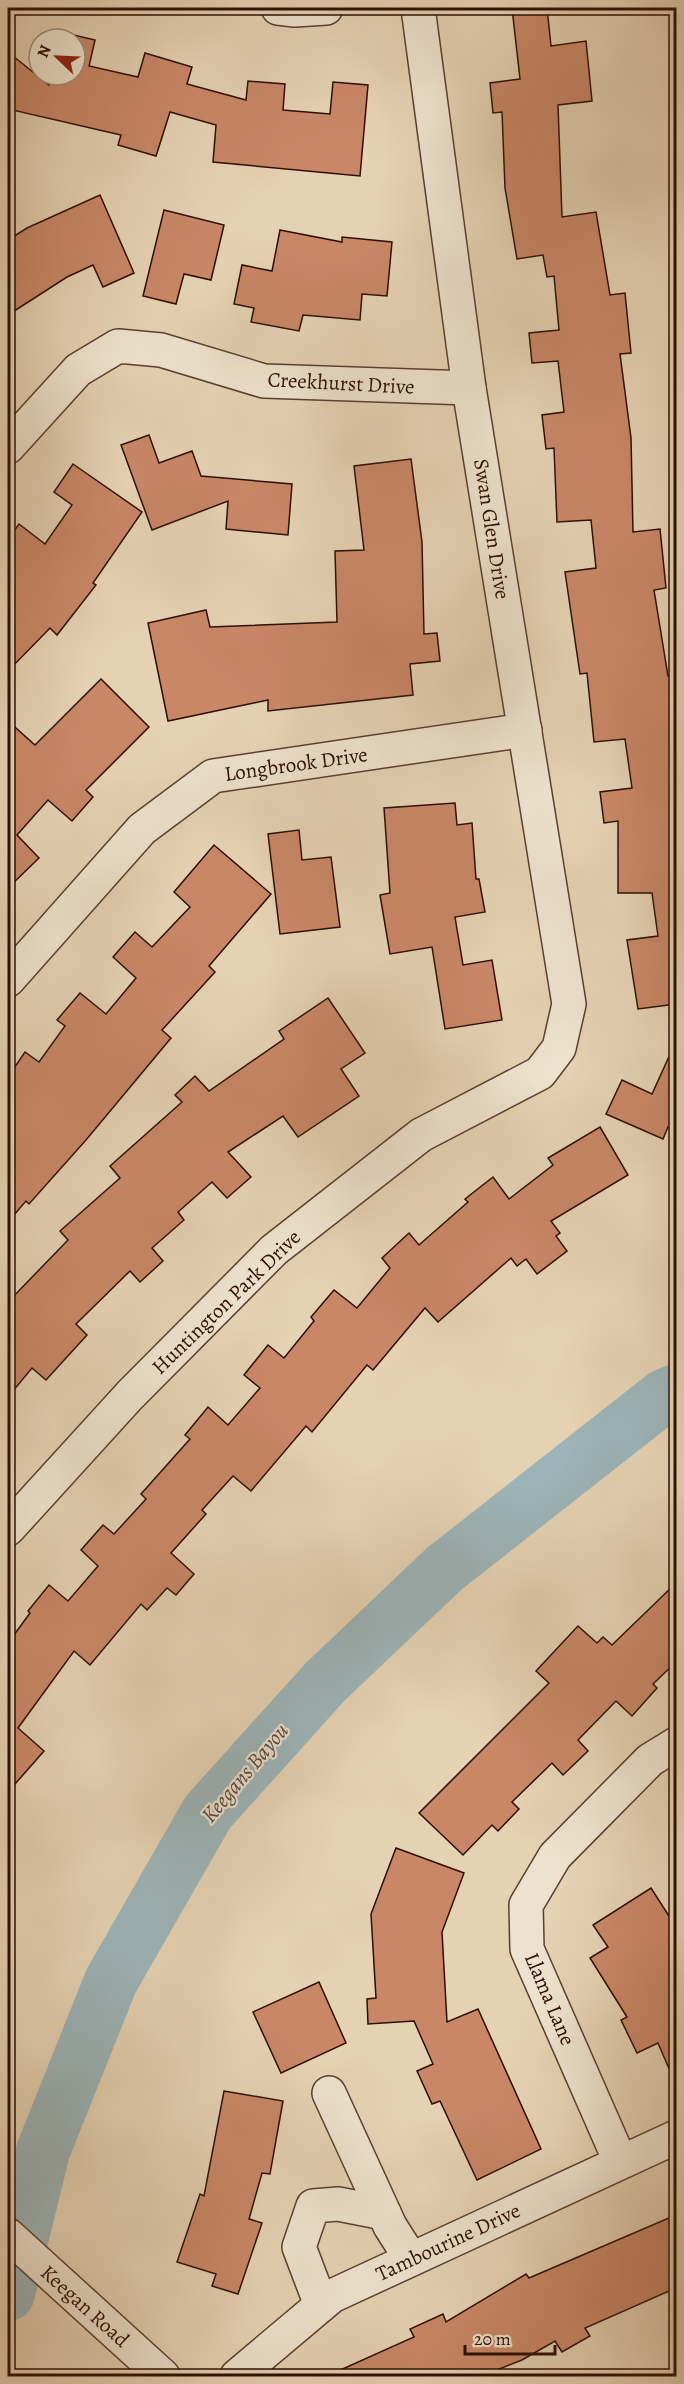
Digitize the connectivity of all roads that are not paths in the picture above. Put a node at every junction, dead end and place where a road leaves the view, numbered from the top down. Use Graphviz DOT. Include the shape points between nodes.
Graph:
graph roads {
  1 [pos="278,8"];
  2 [pos="326,8"];
  3 [pos="418,8"];
  4 [pos="469,388"];
  5 [pos="8,447"];
  6 [pos="525,730"];
  7 [pos="8,980"];
  8 [pos="559,1048"];
  9 [pos="8,1529"];
  10 [pos="676,1744"];
  11 [pos="329,2093"];
  12 [pos="676,2137"];
  13 [pos="620,2161"];
  14 [pos="384,2213"];
  15 [pos="8,2235"];
  16 [pos="411,2259"];
  17 [pos="321,2305"];
  18 [pos="163,2376"];
  19 [pos="237,2376"];
  1 -- 2 [label="street"];
  3 -- 4 [label="street, Swan Glen Drive"];
  4 -- 5 [label="street, Creekhurst Drive" via="264,381 161,350 118,346 78,370"];
  4 -- 6 [label="street, Swan Glen Drive"];
  6 -- 7 [label="street, Longbrook Drive" via="213,776 142,830"];
  6 -- 8 [label="street, Swan Glen Drive" via="569,1004"];
  8 -- 9 [label="street, Huntington Park Drive" via="540,1073 421,1135 274,1250 130,1395"];
  10 -- 13 [label="street, Llama Lane" via="646,1764 555,1856 526,1905 527,1949"];
  11 -- 14 [label="street"];
  12 -- 13 [label="street, Tambourine Drive"];
  13 -- 16 [label="street, Tambourine Drive"];
  14 -- 16 [label="street"];
  14 -- 17 [label="street" via="338,2204 313,2206 299,2247"];
  15 -- 18 [label="street, Keegan Road"];
  16 -- 17 [label="street, Tambourine Drive" via="332,2296"];
  17 -- 19 [label="street, Tambourine Drive"];
}
